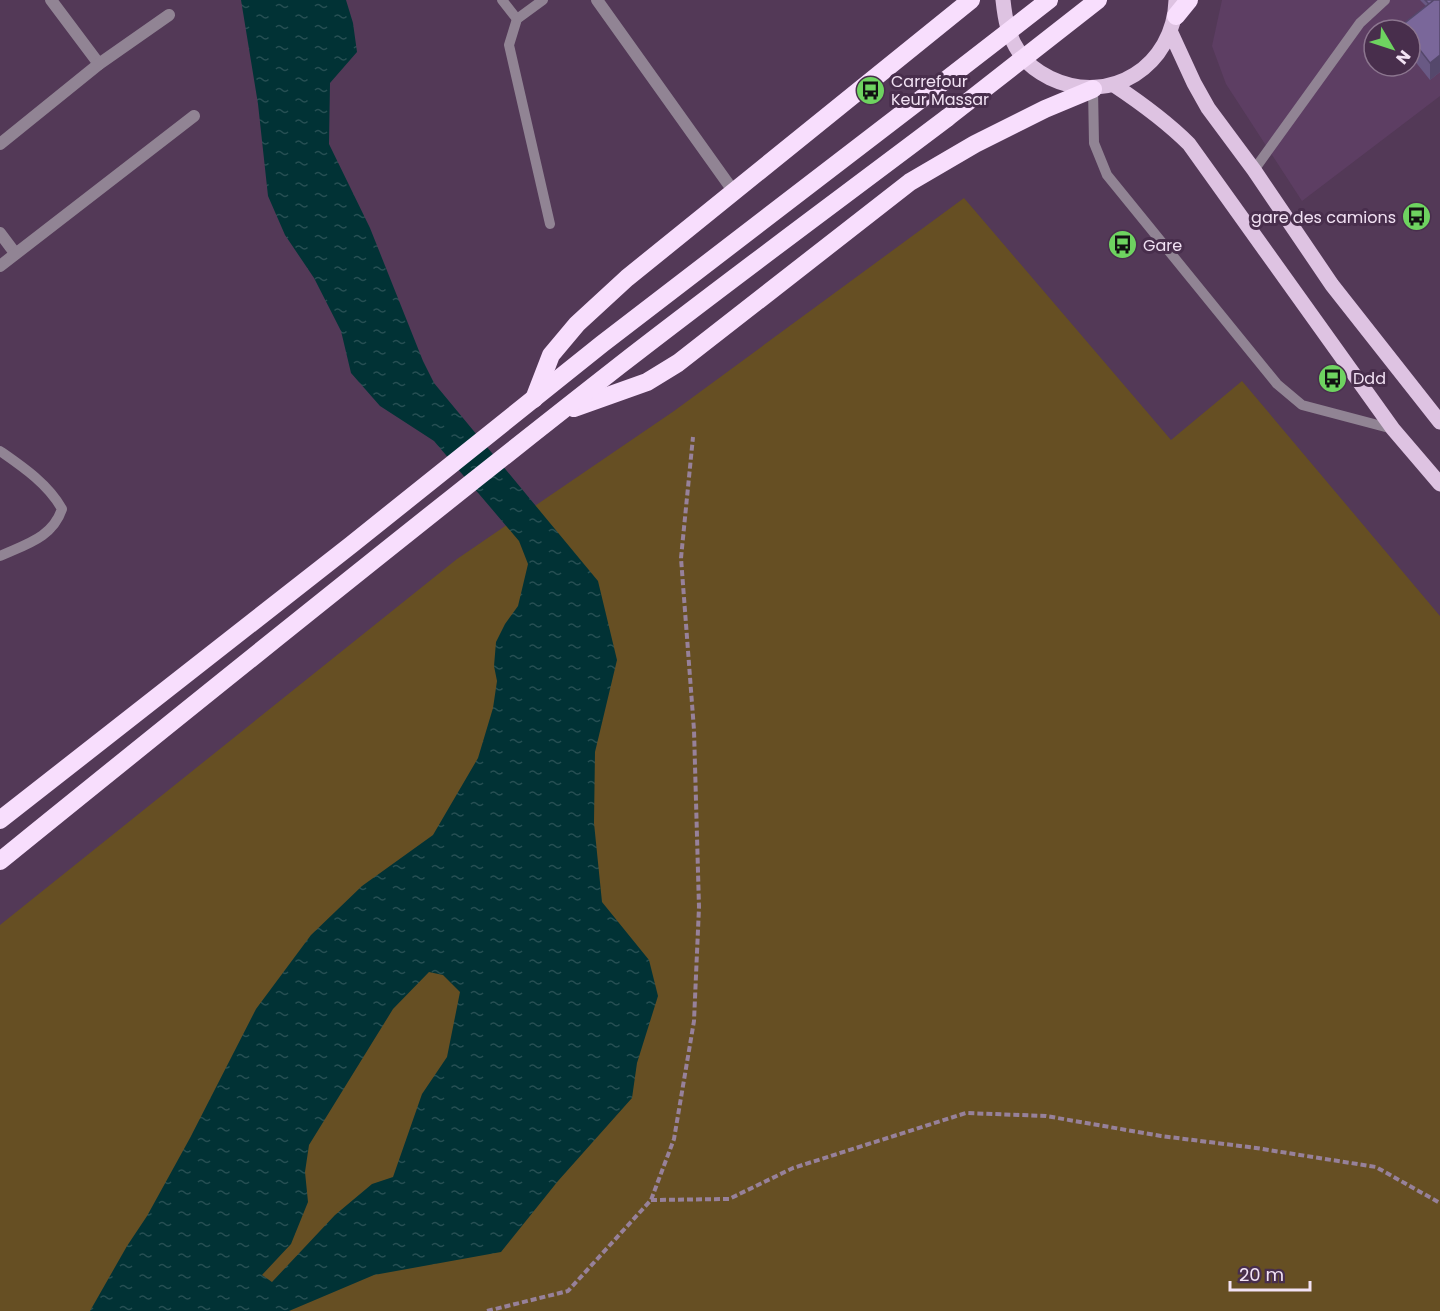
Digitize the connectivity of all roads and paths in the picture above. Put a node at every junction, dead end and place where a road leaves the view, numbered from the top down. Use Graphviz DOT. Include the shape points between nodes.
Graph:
graph roads {
  1 [pos="51,0"];
  2 [pos="502,0"];
  3 [pos="543,0"];
  4 [pos="597,0"];
  5 [pos="971,0"];
  6 [pos="1003,0"];
  7 [pos="1049,0"];
  8 [pos="1098,0"];
  9 [pos="1189,0"];
  10 [pos="1385,0"];
  11 [pos="169,15"];
  12 [pos="1174,16"];
  13 [pos="517,19"];
  14 [pos="99,64"];
  15 [pos="1114,85"];
  16 [pos="1093,88"];
  17 [pos="194,116"];
  18 [pos="0,144"];
  19 [pos="1254,170"];
  20 [pos="734,192"];
  21 [pos="550,224"];
  22 [pos="0,233"];
  23 [pos="15,253"];
  24 [pos="0,266"];
  25 [pos="534,400"];
  26 [pos="561,413"];
  27 [pos="1440,422"];
  28 [pos="1393,429"];
  29 [pos="693,437"];
  30 [pos="0,451"];
  31 [pos="1440,484"];
  32 [pos="0,556"];
  33 [pos="0,820"];
  34 [pos="0,861"];
  35 [pos="651,1200"];
  36 [pos="1440,1203"];
  37 [pos="487,1311"];
  1 -- 14 [label="street"];
  2 -- 13 [label="lane"];
  3 -- 13 [label="lane"];
  4 -- 20 [label="street"];
  5 -- 20 [label="highway"];
  6 -- 16 [label="main road" via="1007,28 1019,53 1039,73 1065,85"];
  7 -- 25 [label="highway, bridge"];
  8 -- 26 [label="highway, bridge"];
  9 -- 12 [label="highway"];
  10 -- 19 [label="lane" via="1363,19"];
  11 -- 14 [label="street"];
  12 -- 15 [label="main road" via="1158,56 1138,74"];
  12 -- 19 [label="main road" via="1194,83"];
  13 -- 21 [label="lane" via="509,45"];
  14 -- 18 [label="street"];
  15 -- 16 [label="main road"];
  15 -- 28 [label="main road" via="1189,144"];
  16 -- 26 [label="highway" via="975,144 910,182 678,363 647,382"];
  16 -- 28 [label="lane" via="1094,143 1107,175 1277,384 1302,405"];
  17 -- 23 [label="street"];
  19 -- 27 [label="main road" via="1332,285"];
  20 -- 25 [label="highway" via="627,278 577,324 551,355"];
  22 -- 23 [label="street"];
  23 -- 24 [label="street"];
  25 -- 33 [label="highway"];
  26 -- 34 [label="highway" via="347,579"];
  28 -- 31 [label="main road"];
  29 -- 35 [label="path" via="681,558 698,834 694,1021 674,1139"];
  30 -- 32 [label="lane" via="31,473 62,509 48,533"];
  35 -- 36 [label="path" via="729,1199 793,1168 966,1113 1046,1116 1161,1137 1376,1167"];
  35 -- 37 [label="path" via="568,1291"];
}
